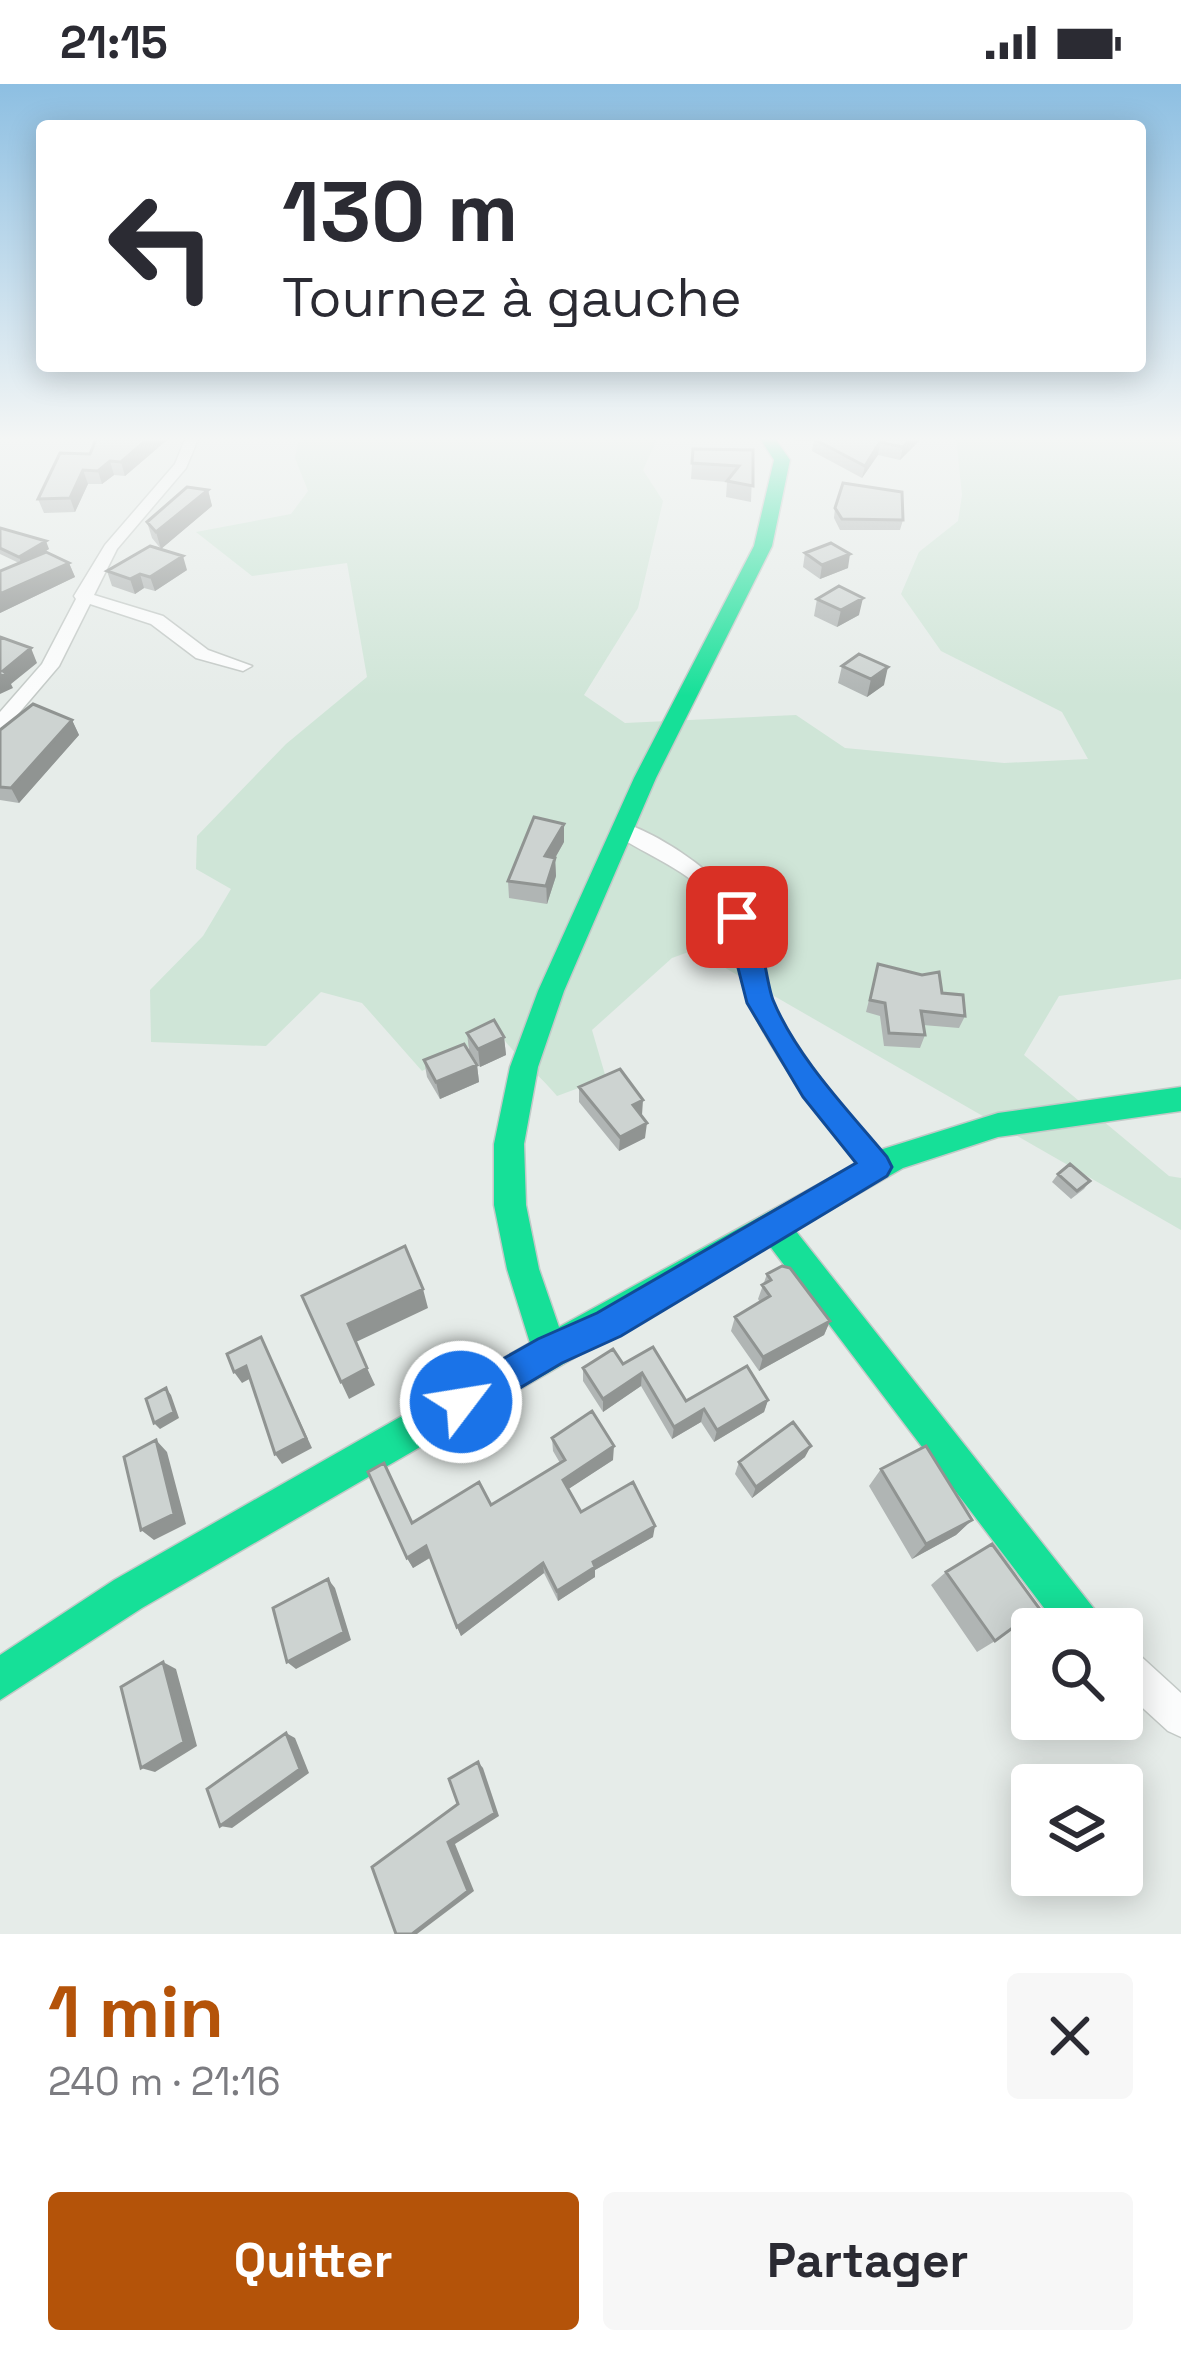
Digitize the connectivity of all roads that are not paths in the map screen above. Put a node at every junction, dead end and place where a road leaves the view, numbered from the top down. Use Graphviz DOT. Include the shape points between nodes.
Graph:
graph roads {
  1 [pos="129,523"];
  2 [pos="771,523"];
  3 [pos="82,596"];
  4 [pos="243,666"];
  5 [pos="0,723"];
  6 [pos="622,829"];
  7 [pos="1181,1099"];
  8 [pos="877,1167"];
  9 [pos="774,1227"];
  10 [pos="550,1351"];
  11 [pos="1069,1608"];
  12 [pos="0,1678"];
  13 [pos="1143,1683"];
  14 [pos="1181,1718"];
  1 -- 3 [label="street"];
  2 -- 6 [label="street"];
  3 -- 4 [label="street" via="157,620 202,654"];
  3 -- 5 [label="street" via="50,666"];
  6 -- 8 [label="street" via="683,862 737,917 760,1003 813,1089"];
  6 -- 10 [label="street" via="531,1045 510,1134 511,1221"];
  7 -- 8 [label="street" via="975,1132"];
  8 -- 9 [label="street"];
  9 -- 10 [label="street"];
  9 -- 11 [label="street"];
  10 -- 12 [label="street" via="169,1569"];
  13 -- 14 [label="street"];
}
